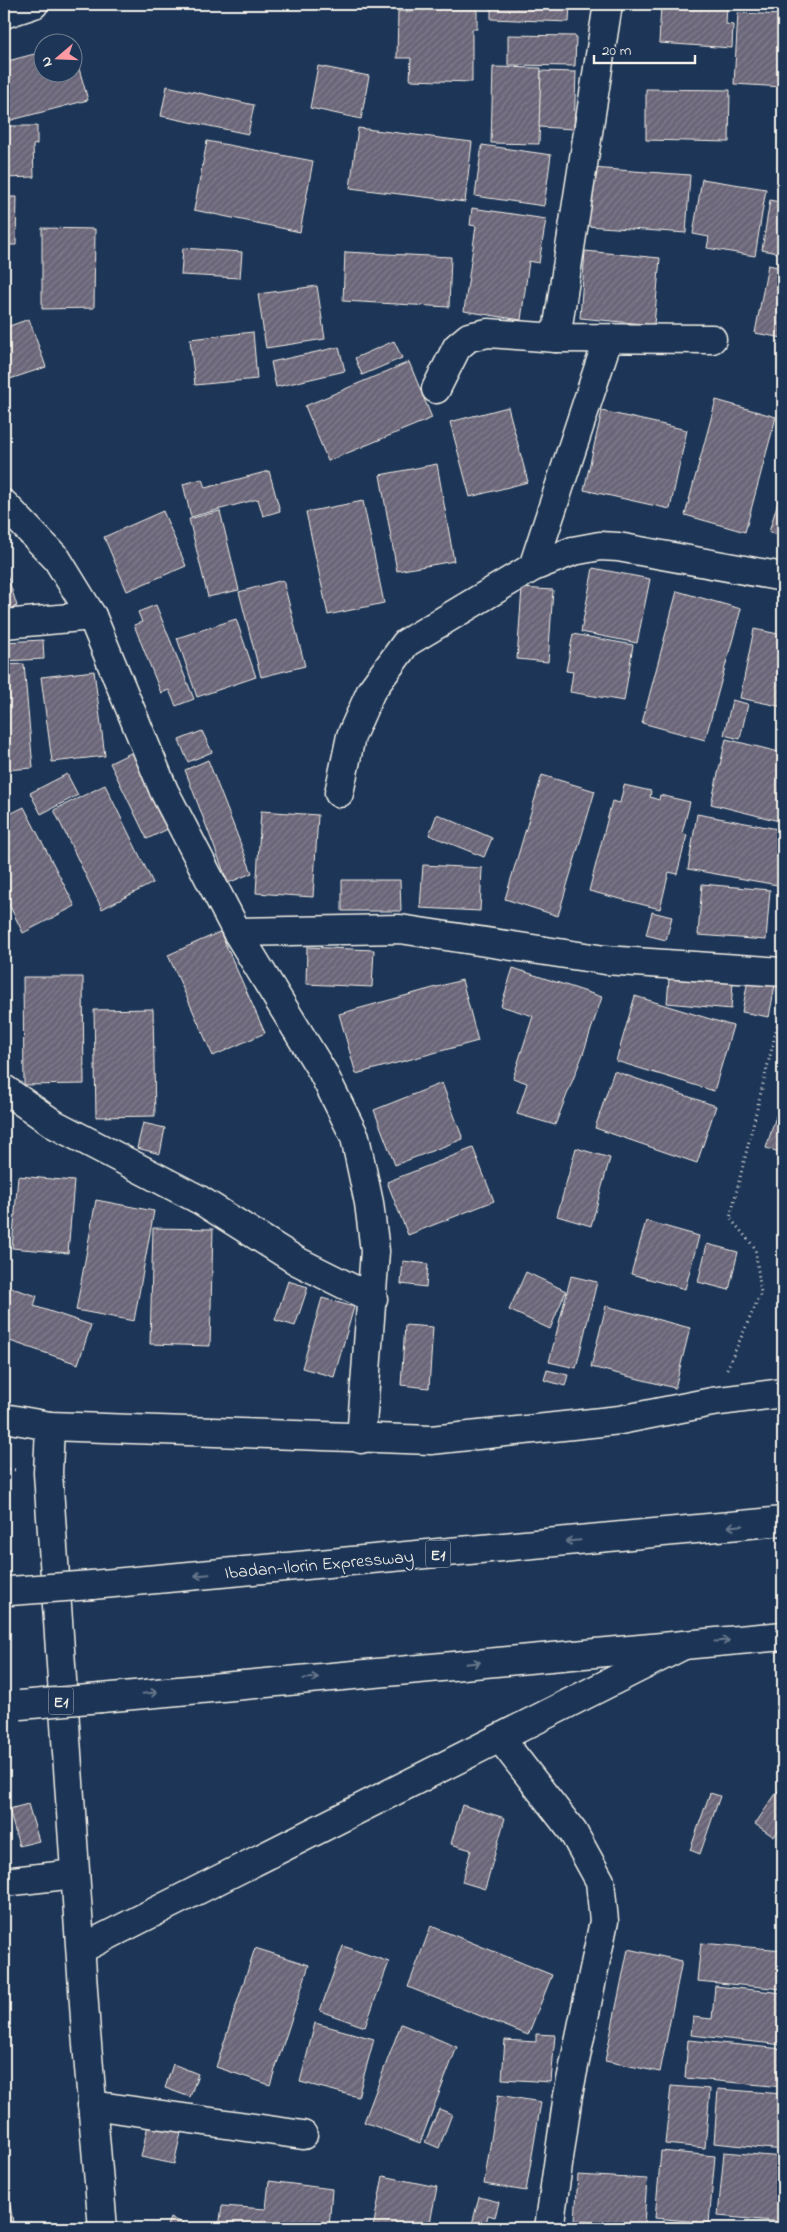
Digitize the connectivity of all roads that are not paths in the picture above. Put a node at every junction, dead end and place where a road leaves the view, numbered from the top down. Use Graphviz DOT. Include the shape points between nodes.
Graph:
graph roads {
  1 [pos="34,4"];
  2 [pos="608,4"];
  3 [pos="4,14"];
  4 [pos="556,338"];
  5 [pos="608,339"];
  6 [pos="712,339"];
  7 [pos="436,389"];
  8 [pos="4,504"];
  9 [pos="534,567"];
  10 [pos="783,577"];
  11 [pos="92,616"];
  12 [pos="4,624"];
  13 [pos="339,793"];
  14 [pos="238,932"];
  15 [pos="783,972"];
  16 [pos="4,1089"];
  17 [pos="373,1300"];
  18 [pos="783,1393"];
  19 [pos="4,1418"];
  20 [pos="50,1426"];
  21 [pos="361,1439"];
  22 [pos="783,1521"];
  23 [pos="7,1591"];
  24 [pos="783,1636"];
  25 [pos="688,1643"];
  26 [pos="12,1706"];
  27 [pos="500,1738"];
  28 [pos="75,1874"];
  29 [pos="4,1882"];
  30 [pos="81,1949"];
  31 [pos="92,2105"];
  32 [pos="303,2135"];
  33 [pos="103,2228"];
  34 [pos="550,2228"];
  1 -- 3 [label="main road"];
  2 -- 4 [label="main road"];
  4 -- 5 [label="main road"];
  4 -- 7 [label="main road" via="488,333 469,337 457,347"];
  5 -- 6 [label="main road"];
  5 -- 9 [label="main road"];
  8 -- 11 [label="main road" via="57,559"];
  9 -- 10 [label="main road" via="573,552 609,547"];
  9 -- 13 [label="main road" via="406,643 371,691 351,736"];
  11 -- 12 [label="main road"];
  11 -- 14 [label="main road" via="164,792"];
  14 -- 15 [label="main road" via="400,929 605,960"];
  14 -- 17 [label="main road" via="322,1071 355,1137 375,1251"];
  16 -- 17 [label="main road" via="54,1124 200,1200 297,1261"];
  17 -- 21 [label="main road"];
  18 -- 21 [label="main road" via="712,1402 620,1420 431,1440"];
  19 -- 20 [label="main road"];
  20 -- 21 [label="main road"];
  20 -- 28 [label="main road" via="48,1473"];
  22 -- 23 [label="main road, Ibadan-Ilorin Expressway / E1, one-way, bridge"];
  25 -- 24 [label="main road, E1, one-way"];
  26 -- 25 [label="main road, E1, one-way, bridge"];
  25 -- 27 [label="main road"];
  27 -- 30 [label="main road"];
  27 -- 34 [label="main road" via="573,1832 600,1881 604,1921 568,2095"];
  28 -- 29 [label="main road"];
  28 -- 30 [label="main road"];
  30 -- 31 [label="main road"];
  31 -- 32 [label="main road"];
  31 -- 33 [label="main road"];
}
